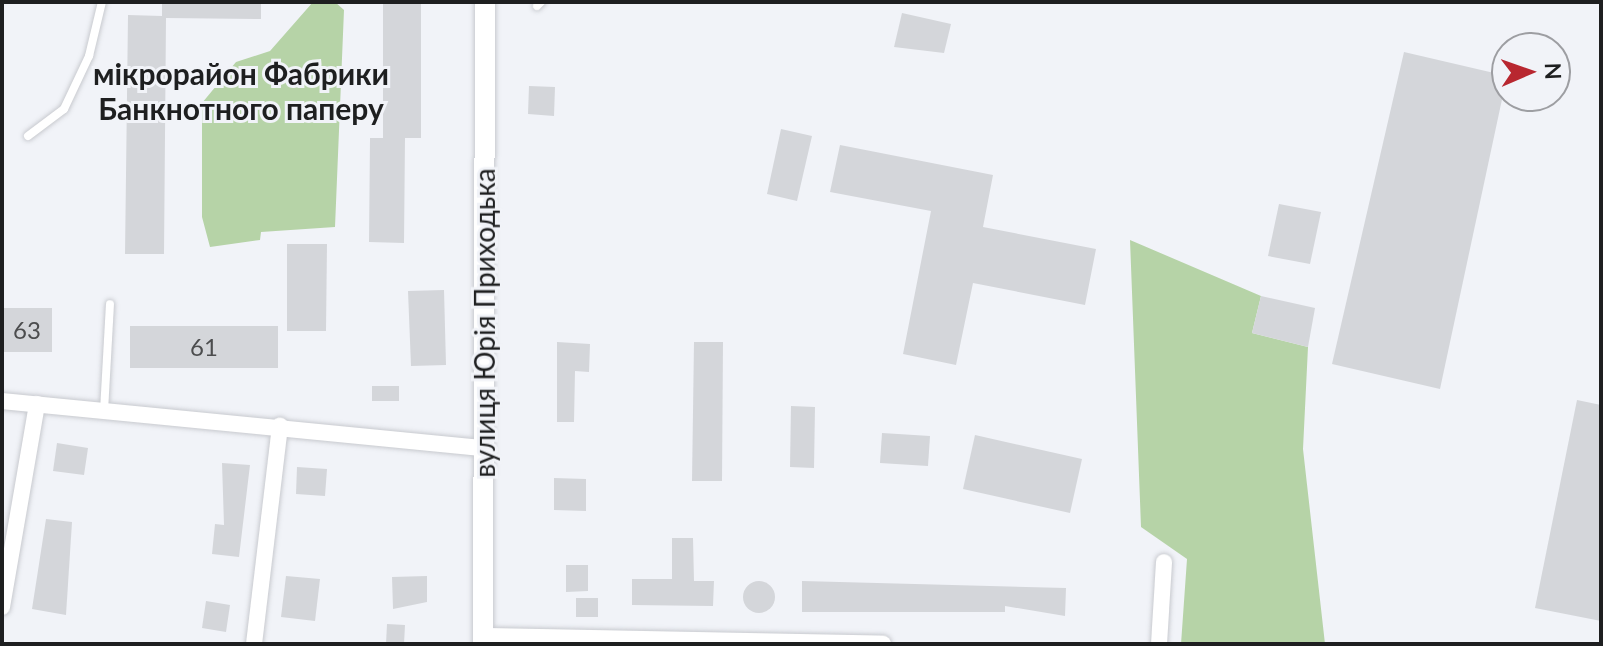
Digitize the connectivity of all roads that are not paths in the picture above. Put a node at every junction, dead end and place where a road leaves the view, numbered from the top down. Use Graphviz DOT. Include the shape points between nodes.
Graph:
graph roads {
  1 [pos="102,2"];
  2 [pos="485,2"];
  3 [pos="28,136"];
  4 [pos="110,304"];
  5 [pos="2,401"];
  6 [pos="37,404"];
  7 [pos="104,411"];
  8 [pos="280,426"];
  9 [pos="484,448"];
  10 [pos="1164,562"];
  11 [pos="2,607"];
  12 [pos="483,640"];
  13 [pos="254,644"];
  14 [pos="883,644"];
  15 [pos="1159,644"];
  1 -- 3 [label="lane" via="89,56 64,109"];
  2 -- 9 [label="street, вулиця Юрія Приходька"];
  4 -- 7 [label="lane"];
  5 -- 6 [label="street"];
  6 -- 7 [label="street"];
  6 -- 11 [label="street"];
  7 -- 8 [label="street"];
  8 -- 9 [label="street"];
  8 -- 13 [label="street"];
  9 -- 12 [label="street, вулиця Юрія Приходька"];
  10 -- 15 [label="street"];
  12 -- 14 [label="street"];
}
